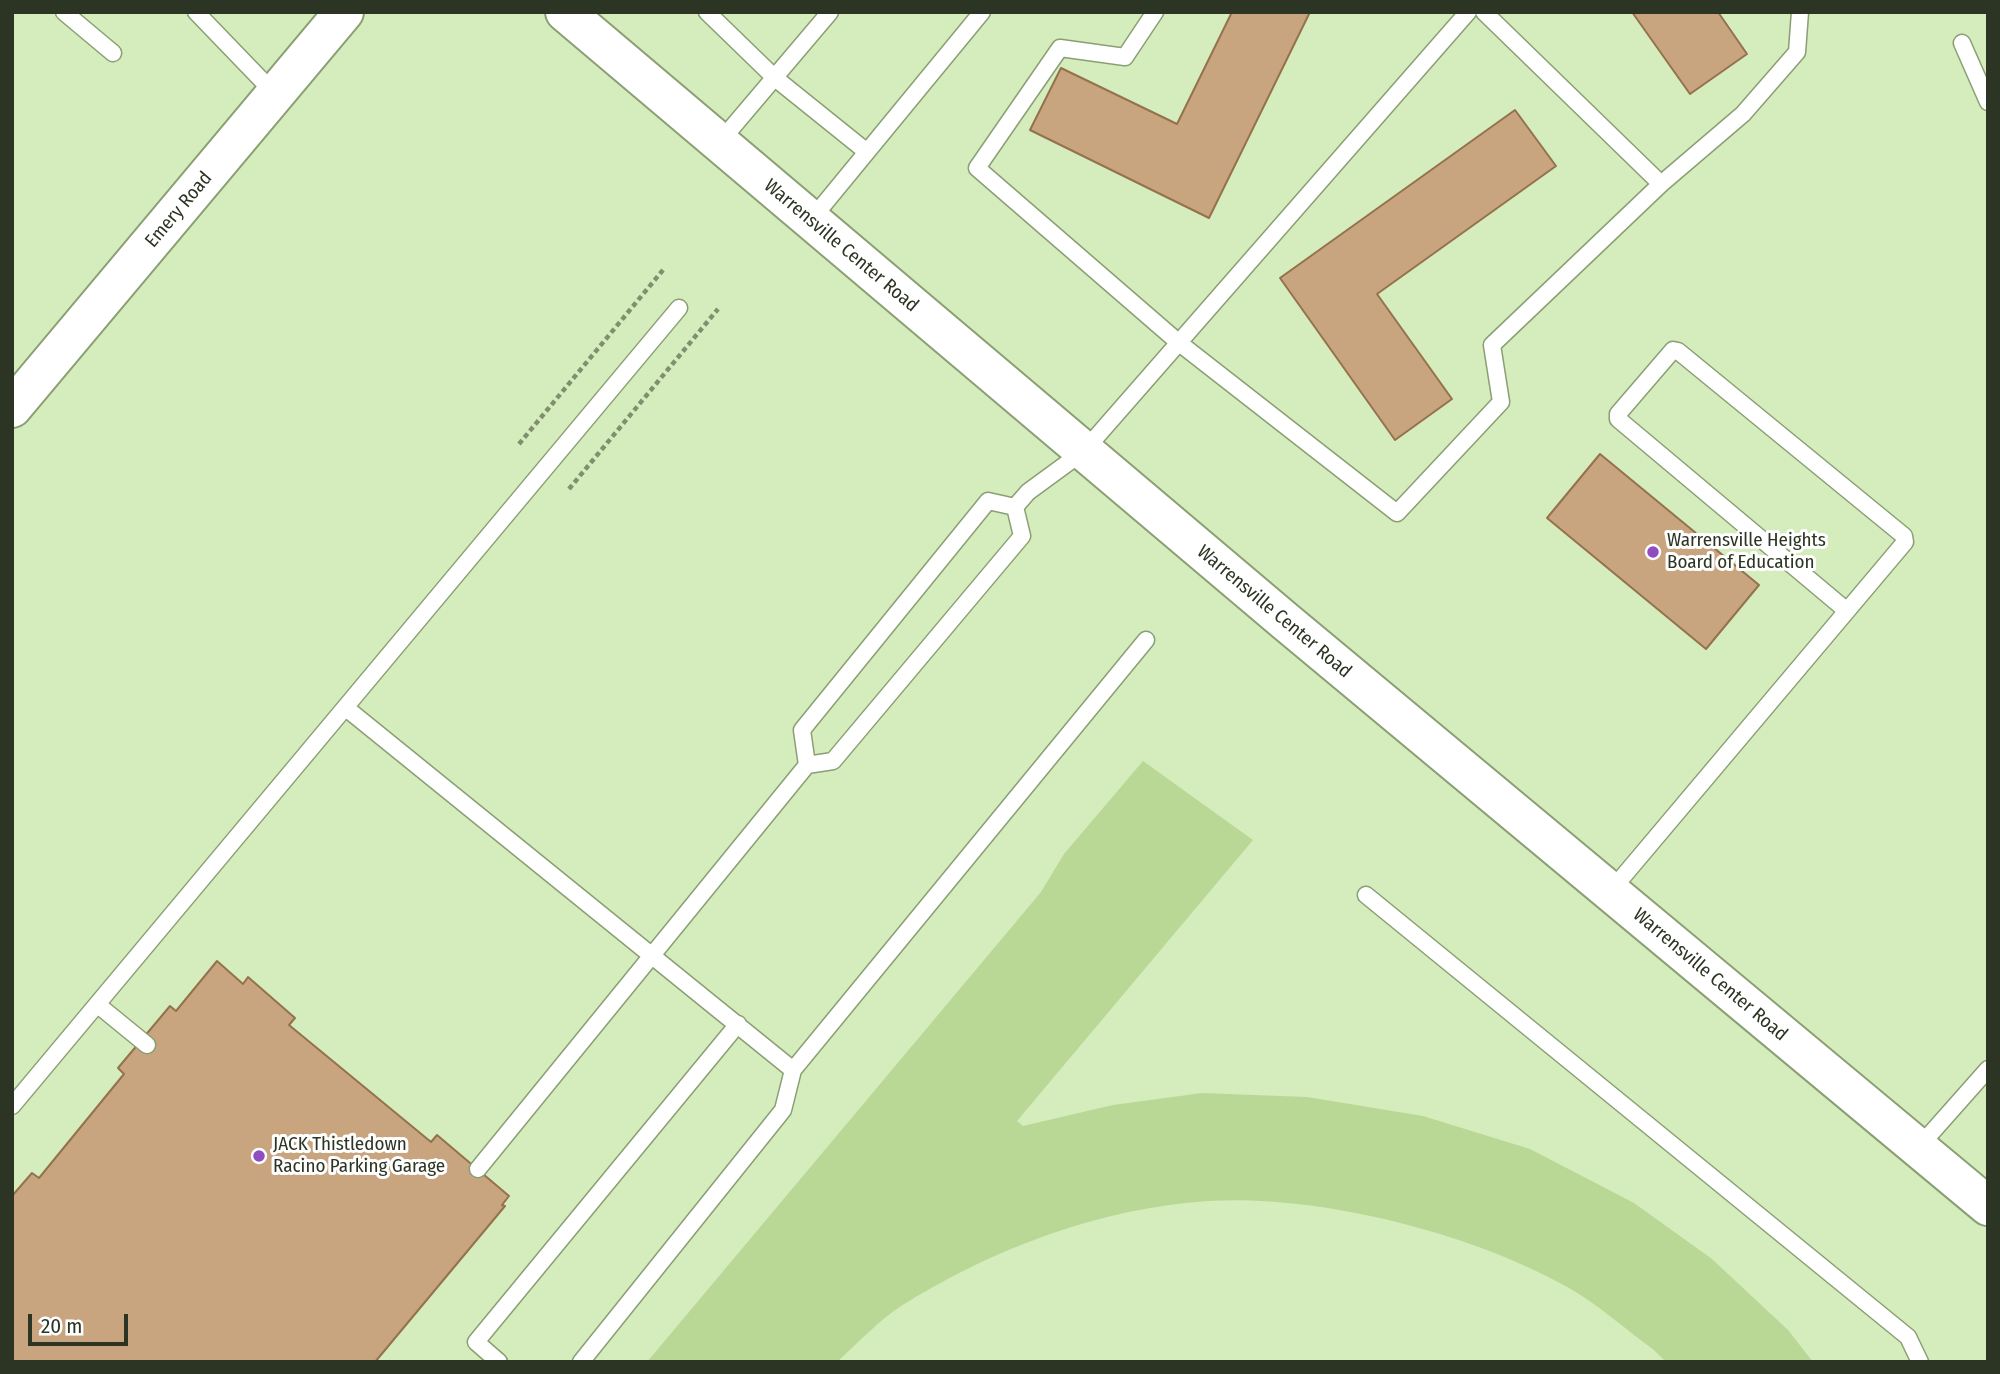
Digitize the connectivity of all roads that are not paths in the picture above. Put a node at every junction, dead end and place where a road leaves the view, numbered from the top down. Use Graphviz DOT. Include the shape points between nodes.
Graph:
graph roads {
  1 [pos="64,12"];
  2 [pos="196,12"];
  3 [pos="707,12"];
  4 [pos="830,12"];
  5 [pos="982,12"];
  6 [pos="1155,12"];
  7 [pos="1468,12"];
  8 [pos="1485,12"];
  9 [pos="1800,12"];
  10 [pos="339,14"];
  11 [pos="573,15"];
  12 [pos="1962,43"];
  13 [pos="113,53"];
  14 [pos="775,78"];
  15 [pos="276,95"];
  16 [pos="1988,102"];
  17 [pos="719,143"];
  18 [pos="867,152"];
  19 [pos="1661,184"];
  20 [pos="811,220"];
  21 [pos="679,308"];
  22 [pos="1178,342"];
  23 [pos="12,408"];
  24 [pos="1084,451"];
  25 [pos="1015,507"];
  26 [pos="1847,611"];
  27 [pos="1146,640"];
  28 [pos="346,708"];
  29 [pos="807,765"];
  30 [pos="1610,892"];
  31 [pos="1366,895"];
  32 [pos="653,954"];
  33 [pos="98,1005"];
  34 [pos="737,1024"];
  35 [pos="147,1045"];
  36 [pos="1988,1069"];
  37 [pos="793,1070"];
  38 [pos="12,1106"];
  39 [pos="1918,1148"];
  40 [pos="478,1169"];
  41 [pos="1988,1206"];
  42 [pos="499,1362"];
  43 [pos="581,1362"];
  44 [pos="1920,1362"];
  1 -- 13 [label="lane"];
  2 -- 15 [label="lane"];
  3 -- 14 [label="lane"];
  4 -- 14 [label="lane"];
  5 -- 18 [label="lane"];
  6 -- 22 [label="lane" via="1125,57 1060,48 977,168"];
  7 -- 22 [label="lane"];
  8 -- 19 [label="lane"];
  9 -- 19 [label="lane" via="1797,52 1743,114"];
  10 -- 15 [label="main road, Emery Road"];
  11 -- 17 [label="main road, Warrensville Center Road"];
  12 -- 16 [label="lane"];
  14 -- 17 [label="lane"];
  14 -- 18 [label="lane"];
  15 -- 23 [label="main road, Emery Road"];
  17 -- 20 [label="main road, Warrensville Center Road"];
  18 -- 20 [label="lane"];
  19 -- 22 [label="lane" via="1492,345 1501,401 1397,513"];
  20 -- 24 [label="main road, Warrensville Center Road"];
  21 -- 28 [label="lane"];
  22 -- 24 [label="lane"];
  24 -- 25 [label="lane"];
  24 -- 30 [label="main road, Warrensville Center Road"];
  25 -- 29 [label="lane" via="1022,536 833,761"];
  25 -- 29 [label="lane" via="988,501 810,720 802,730"];
  26 -- 26 [label="lane" via="1905,542 1904,536 1672,350 1618,419"];
  26 -- 30 [label="lane"];
  27 -- 37 [label="lane"];
  28 -- 32 [label="lane"];
  28 -- 33 [label="lane"];
  29 -- 32 [label="lane"];
  30 -- 39 [label="main road, Warrensville Center Road"];
  31 -- 44 [label="lane" via="1908,1338"];
  32 -- 34 [label="lane"];
  32 -- 40 [label="lane"];
  33 -- 35 [label="lane"];
  33 -- 38 [label="lane"];
  34 -- 37 [label="lane"];
  34 -- 42 [label="lane" via="476,1342"];
  36 -- 39 [label="lane"];
  37 -- 43 [label="lane" via="783,1110"];
  39 -- 41 [label="main road, Warrensville Center Road"];
}
